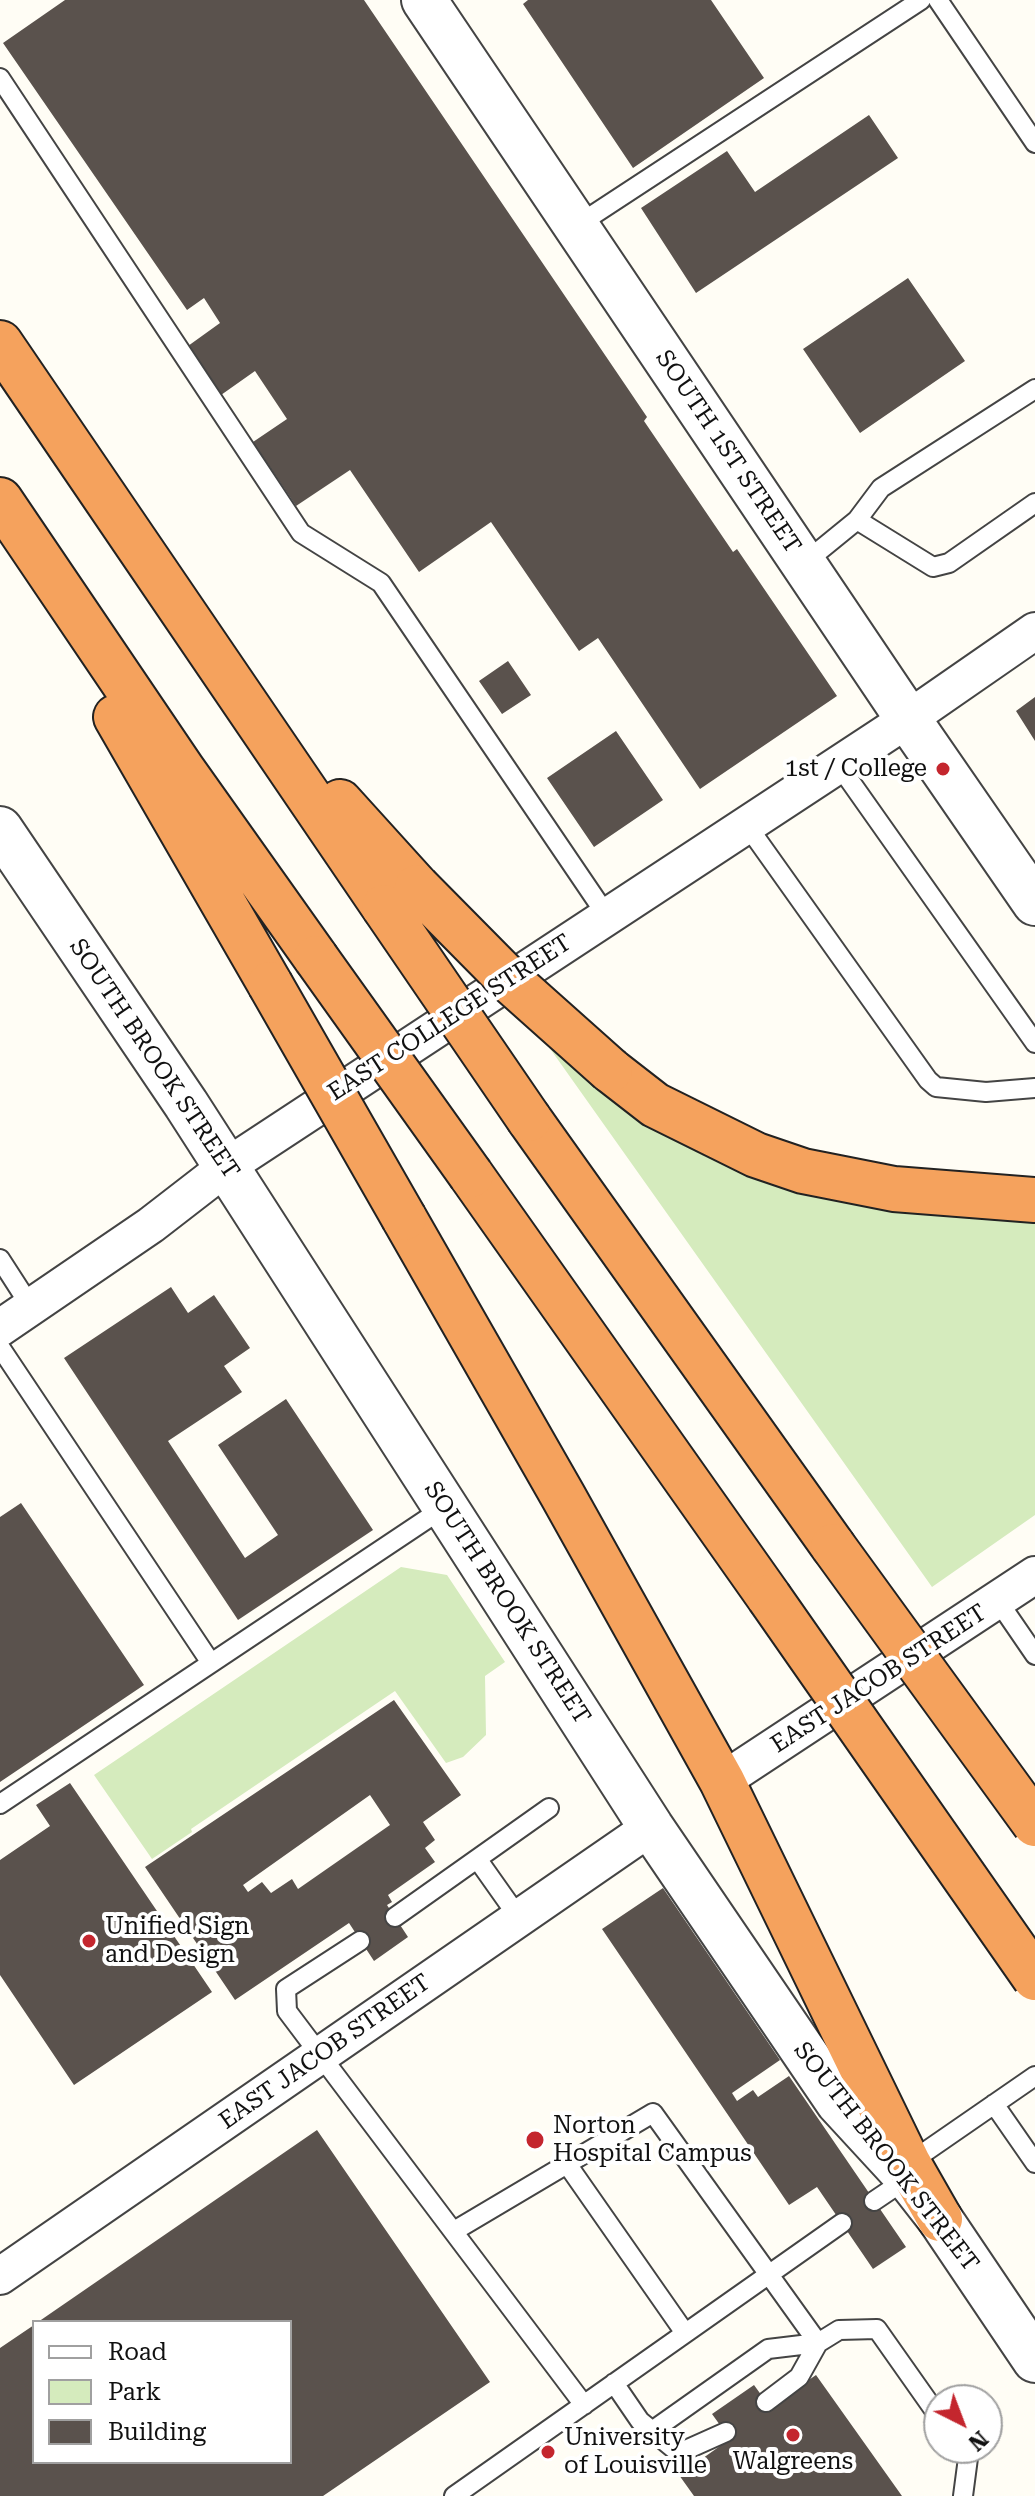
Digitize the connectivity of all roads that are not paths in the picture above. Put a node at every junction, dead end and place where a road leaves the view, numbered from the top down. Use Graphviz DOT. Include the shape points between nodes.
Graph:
graph roads {
  1 [pos="424,0"];
  2 [pos="921,0"];
  3 [pos="938,0"];
  4 [pos="0,78"];
  5 [pos="1035,143"];
  6 [pos="576,226"];
  7 [pos="0,343"];
  8 [pos="1035,389"];
  9 [pos="0,500"];
  10 [pos="1035,503"];
  11 [pos="0,509"];
  12 [pos="857,520"];
  13 [pos="803,564"];
  14 [pos="1035,631"];
  15 [pos="908,719"];
  16 [pos="838,764"];
  17 [pos="746,824"];
  18 [pos="0,830"];
  19 [pos="401,897"];
  20 [pos="1035,903"];
  21 [pos="607,916"];
  22 [pos="1035,1043"];
  23 [pos="1035,1088"];
  24 [pos="226,1167"];
  25 [pos="1035,1200"];
  26 [pos="0,1259"];
  27 [pos="31,1307"];
  28 [pos="0,1328"];
  29 [pos="0,1347"];
  30 [pos="445,1507"];
  31 [pos="1035,1575"];
  32 [pos="998,1601"];
  33 [pos="1035,1655"];
  34 [pos="211,1663"];
  35 [pos="722,1781"];
  36 [pos="0,1804"];
  37 [pos="549,1808"];
  38 [pos="1035,1824"];
  39 [pos="651,1827"];
  40 [pos="478,1860"];
  41 [pos="395,1917"];
  42 [pos="519,1918"];
  43 [pos="360,1941"];
  44 [pos="1035,1978"];
  45 [pos="322,2054"];
  46 [pos="1035,2076"];
  47 [pos="994,2104"];
  48 [pos="1035,2163"];
  49 [pos="567,2164"];
  50 [pos="896,2181"];
  51 [pos="940,2219"];
  52 [pos="842,2223"];
  53 [pos="454,2231"];
  54 [pos="769,2274"];
  55 [pos="0,2276"];
  56 [pos="685,2333"];
  57 [pos="818,2343"];
  58 [pos="1035,2360"];
  59 [pos="614,2383"];
  60 [pos="923,2394"];
  61 [pos="766,2402"];
  62 [pos="584,2405"];
  63 [pos="652,2431"];
  64 [pos="726,2432"];
  65 [pos="967,2464"];
  66 [pos="454,2496"];
  67 [pos="963,2496"];
  1 -- 6 [label="street, SOUTH 1ST STREET"];
  2 -- 6 [label="lane"];
  3 -- 5 [label="lane"];
  4 -- 21 [label="lane" via="301,533 381,583"];
  6 -- 13 [label="street, SOUTH 1ST STREET"];
  7 -- 19 [label="highway" via="224,672"];
  8 -- 12 [label="lane" via="881,488"];
  9 -- 44 [label="highway, bridge" via="182,769"];
  10 -- 12 [label="lane" via="949,563 933,567"];
  11 -- 35 [label="highway, bridge"];
  12 -- 13 [label="lane"];
  13 -- 15 [label="street, SOUTH 1ST STREET"];
  14 -- 15 [label="street, EAST COLLEGE STREET"];
  15 -- 16 [label="street, EAST COLLEGE STREET"];
  15 -- 20 [label="street, SOUTH 1ST STREET"];
  16 -- 17 [label="street, EAST COLLEGE STREET"];
  16 -- 22 [label="lane"];
  17 -- 21 [label="street, EAST COLLEGE STREET"];
  17 -- 23 [label="lane" via="928,1080 936,1087 986,1092"];
  18 -- 24 [label="street, SOUTH BROOK STREET"];
  19 -- 25 [label="highway, bridge" via="508,979 655,1105 756,1155 803,1171 894,1189"];
  19 -- 38 [label="highway, bridge" via="529,1119"];
  21 -- 24 [label="street, EAST COLLEGE STREET"];
  24 -- 27 [label="street, EAST COLLEGE STREET"];
  24 -- 30 [label="street, SOUTH BROOK STREET"];
  26 -- 27 [label="lane"];
  27 -- 28 [label="street, EAST COLLEGE STREET"];
  29 -- 34 [label="lane"];
  30 -- 34 [label="lane"];
  30 -- 39 [label="street, SOUTH BROOK STREET"];
  31 -- 32 [label="street, EAST JACOB STREET"];
  32 -- 33 [label="lane"];
  32 -- 35 [label="street, EAST JACOB STREET"];
  34 -- 36 [label="lane"];
  35 -- 50 [label="highway"];
  37 -- 40 [label="lane"];
  39 -- 42 [label="street, EAST JACOB STREET"];
  39 -- 50 [label="street, SOUTH BROOK STREET"];
  40 -- 41 [label="lane"];
  40 -- 42 [label="lane"];
  42 -- 45 [label="street, EAST JACOB STREET"];
  43 -- 45 [label="lane" via="286,1989 287,2011"];
  45 -- 53 [label="lane"];
  45 -- 55 [label="street, EAST JACOB STREET"];
  46 -- 47 [label="lane"];
  47 -- 48 [label="lane"];
  47 -- 50 [label="lane"];
  49 -- 53 [label="lane"];
  49 -- 54 [label="lane" via="653,2113"];
  49 -- 56 [label="lane"];
  50 -- 51 [label="highway"];
  51 -- 58 [label="street, SOUTH BROOK STREET"];
  52 -- 54 [label="lane"];
  53 -- 62 [label="lane"];
  54 -- 56 [label="lane"];
  54 -- 57 [label="lane"];
  56 -- 59 [label="lane"];
  57 -- 60 [label="lane" via="839,2330 877,2329"];
  57 -- 61 [label="lane" via="799,2377"];
  57 -- 63 [label="lane" via="768,2349"];
  59 -- 62 [label="lane"];
  59 -- 63 [label="lane"];
  62 -- 66 [label="lane"];
  63 -- 64 [label="lane" via="679,2453"];
  65 -- 67 [label="lane"];
}
